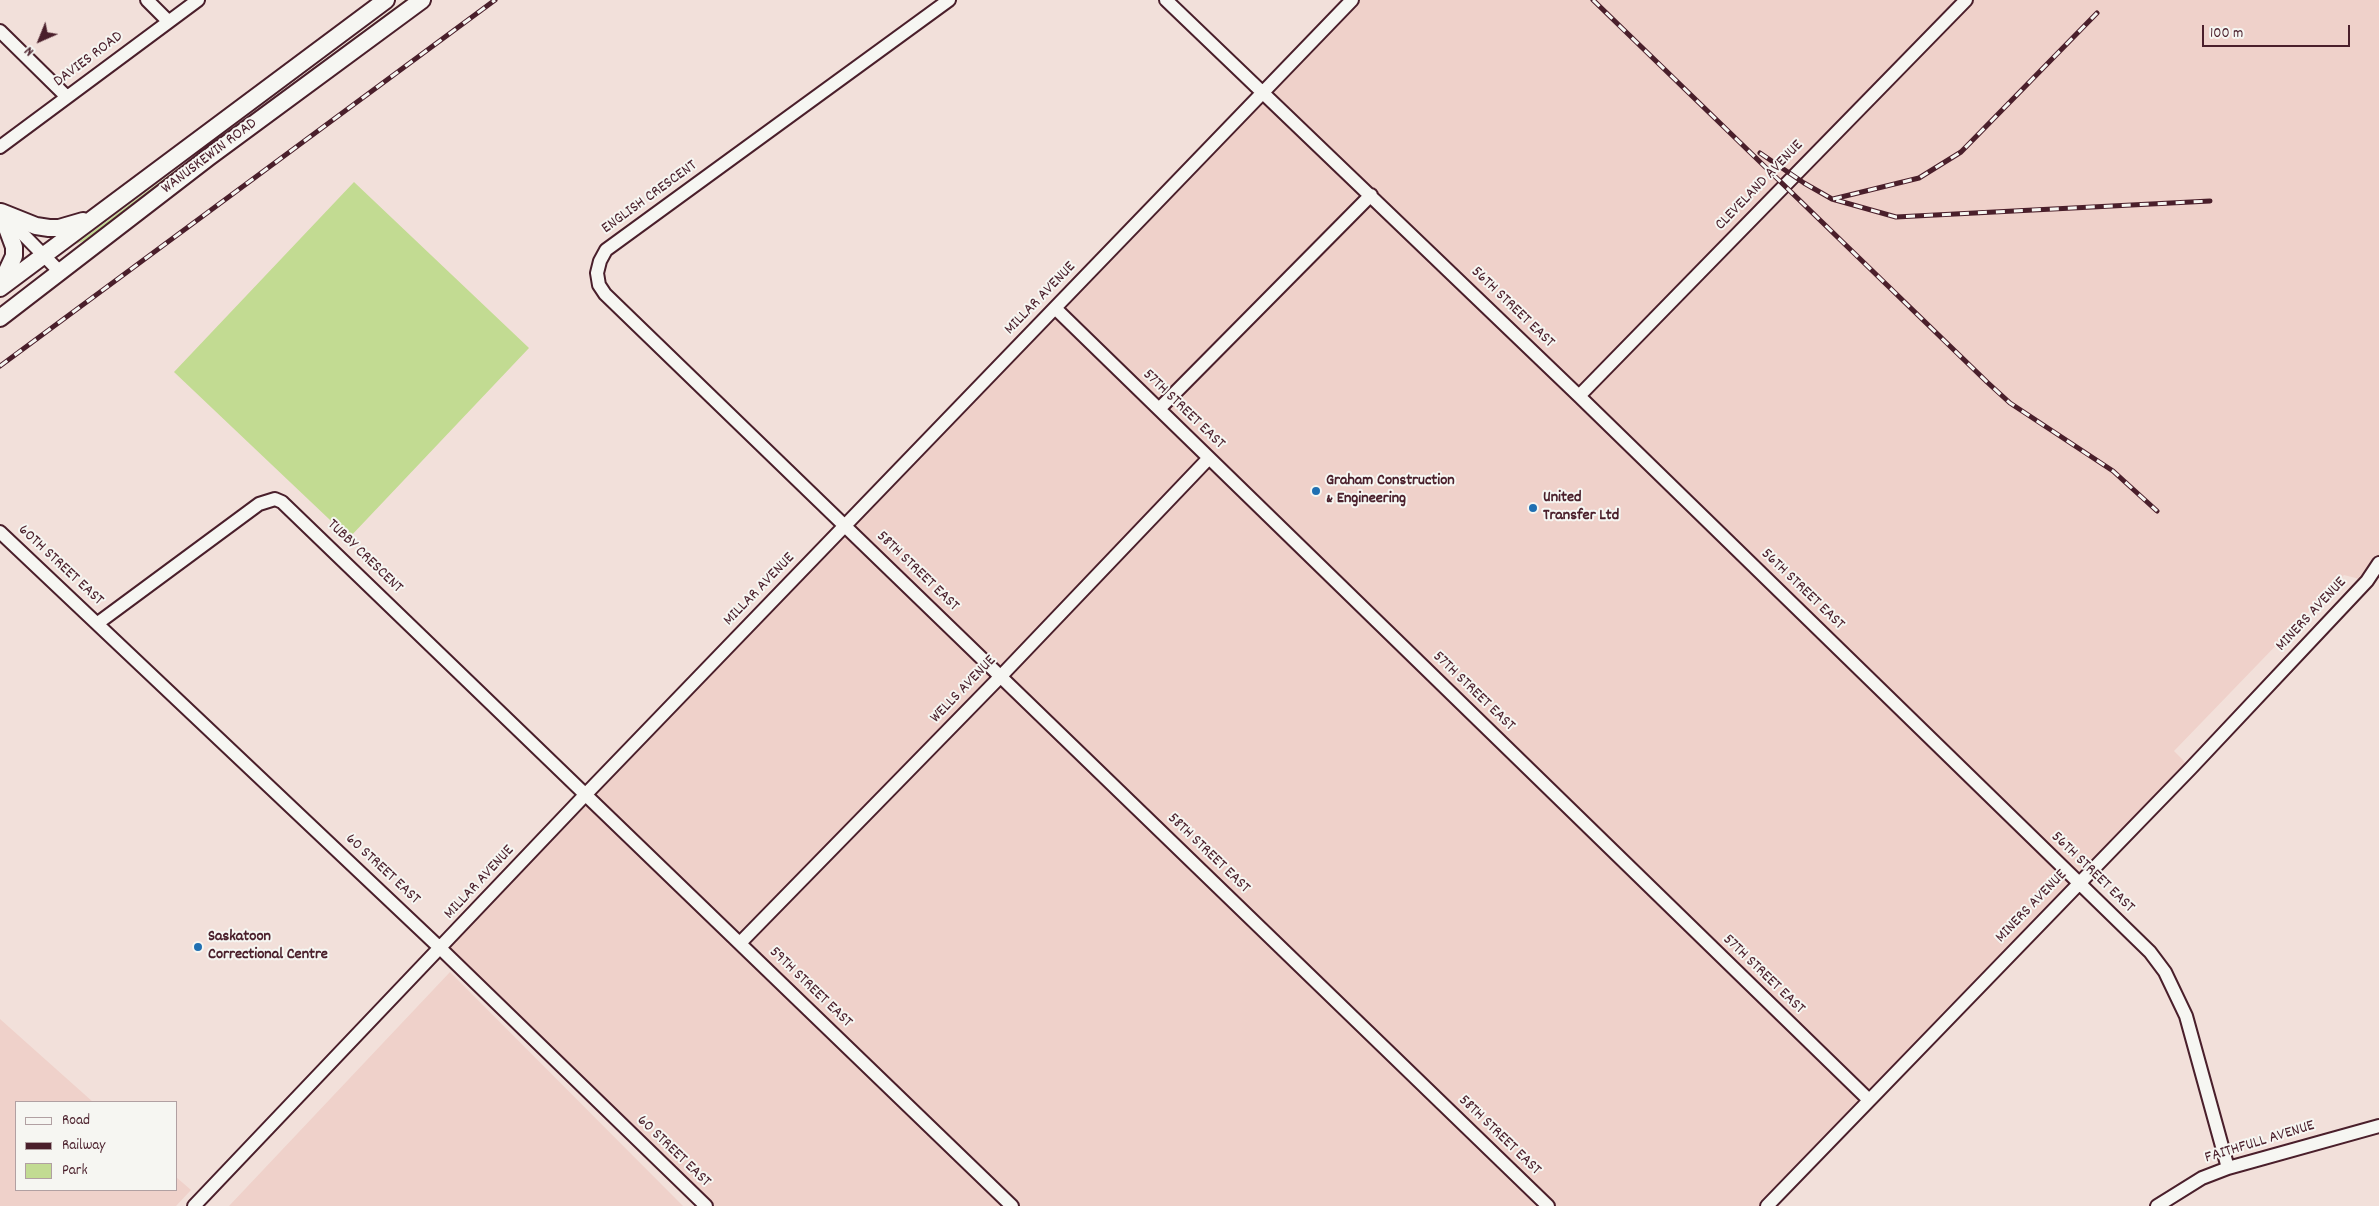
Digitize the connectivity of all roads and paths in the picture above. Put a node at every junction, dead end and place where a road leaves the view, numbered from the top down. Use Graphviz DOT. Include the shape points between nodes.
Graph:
graph roads {
  1 [pos="147,0"];
  2 [pos="198,0"];
  3 [pos="386,0"];
  4 [pos="422,0"];
  5 [pos="949,0"];
  6 [pos="1166,0"];
  7 [pos="1352,0"];
  8 [pos="1966,0"];
  9 [pos="168,22"];
  10 [pos="0,31"];
  11 [pos="1263,93"];
  12 [pos="67,97"];
  13 [pos="0,147"];
  14 [pos="1371,195"];
  15 [pos="1,211"];
  16 [pos="95,217"];
  17 [pos="44,255"];
  18 [pos="61,273"];
  19 [pos="0,287"];
  20 [pos="1054,308"];
  21 [pos="0,318"];
  22 [pos="1579,396"];
  23 [pos="1159,409"];
  24 [pos="1209,458"];
  25 [pos="846,526"];
  26 [pos="0,532"];
  27 [pos="2379,563"];
  28 [pos="98,623"];
  29 [pos="1001,676"];
  30 [pos="586,794"];
  31 [pos="2078,883"];
  32 [pos="740,943"];
  33 [pos="440,948"];
  34 [pos="1869,1100"];
  35 [pos="2379,1126"];
  36 [pos="2228,1168"];
  37 [pos="194,1206"];
  38 [pos="706,1206"];
  39 [pos="1012,1206"];
  40 [pos="1548,1206"];
  41 [pos="1767,1206"];
  42 [pos="2157,1206"];
  1 -- 9 [label="street"];
  2 -- 9 [label="street, DAVIES ROAD"];
  3 -- 16 [label="main road, WANUSKEWIN ROAD"];
  4 -- 18 [label="main road, WANUSKEWIN ROAD" via="209,156"];
  5 -- 25 [label="street, ENGLISH CRESCENT" via="606,250 597,273 605,294"];
  6 -- 11 [label="street"];
  7 -- 11 [label="street, MILLAR AVENUE"];
  8 -- 22 [label="street, CLEVELAND AVENUE"];
  9 -- 12 [label="street, DAVIES ROAD"];
  10 -- 12 [label="street"];
  11 -- 14 [label="street, 56TH STREET EAST"];
  11 -- 20 [label="street, MILLAR AVENUE"];
  12 -- 13 [label="street, DAVIES ROAD"];
  14 -- 22 [label="street, 56TH STREET EAST"];
  14 -- 23 [label="street"];
  15 -- 16 [label="main road" via="49,228"];
  15 -- 17 [label="street"];
  15 -- 19 [label="main road" via="14,256"];
  16 -- 17 [label="main road, WANUSKEWIN ROAD"];
  17 -- 18 [label="street"];
  17 -- 19 [label="main road, WANUSKEWIN ROAD"];
  18 -- 21 [label="main road, WANUSKEWIN ROAD"];
  20 -- 23 [label="street, 57TH STREET EAST"];
  20 -- 25 [label="street, MILLAR AVENUE"];
  22 -- 31 [label="street, 56TH STREET EAST"];
  23 -- 24 [label="street, 57TH STREET EAST"];
  24 -- 29 [label="street, WELLS AVENUE"];
  24 -- 34 [label="street, 57TH STREET EAST"];
  25 -- 29 [label="street, 58TH STREET EAST"];
  25 -- 30 [label="street, MILLAR AVENUE"];
  26 -- 28 [label="street, 60TH STREET EAST"];
  27 -- 31 [label="street, MINERS AVENUE" via="2367,581"];
  28 -- 30 [label="street, TUBBY CRESCENT" via="259,504 275,499 289,508"];
  28 -- 33 [label="street, 60 STREET EAST"];
  29 -- 32 [label="street, WELLS AVENUE"];
  29 -- 40 [label="street, 58TH STREET EAST"];
  30 -- 32 [label="street, 59TH STREET EAST"];
  30 -- 33 [label="street, MILLAR AVENUE"];
  31 -- 34 [label="street, MINERS AVENUE"];
  31 -- 36 [label="street, 56TH STREET EAST" via="2150,952 2177,994 2189,1025"];
  32 -- 39 [label="street, 59TH STREET EAST"];
  33 -- 37 [label="street, MILLAR AVENUE"];
  33 -- 38 [label="street, 60 STREET EAST"];
  34 -- 41 [label="street, MINERS AVENUE"];
  35 -- 36 [label="street, FAITHFULL AVENUE"];
  36 -- 42 [label="street, FAITHFULL AVENUE" via="2202,1178"];
}
